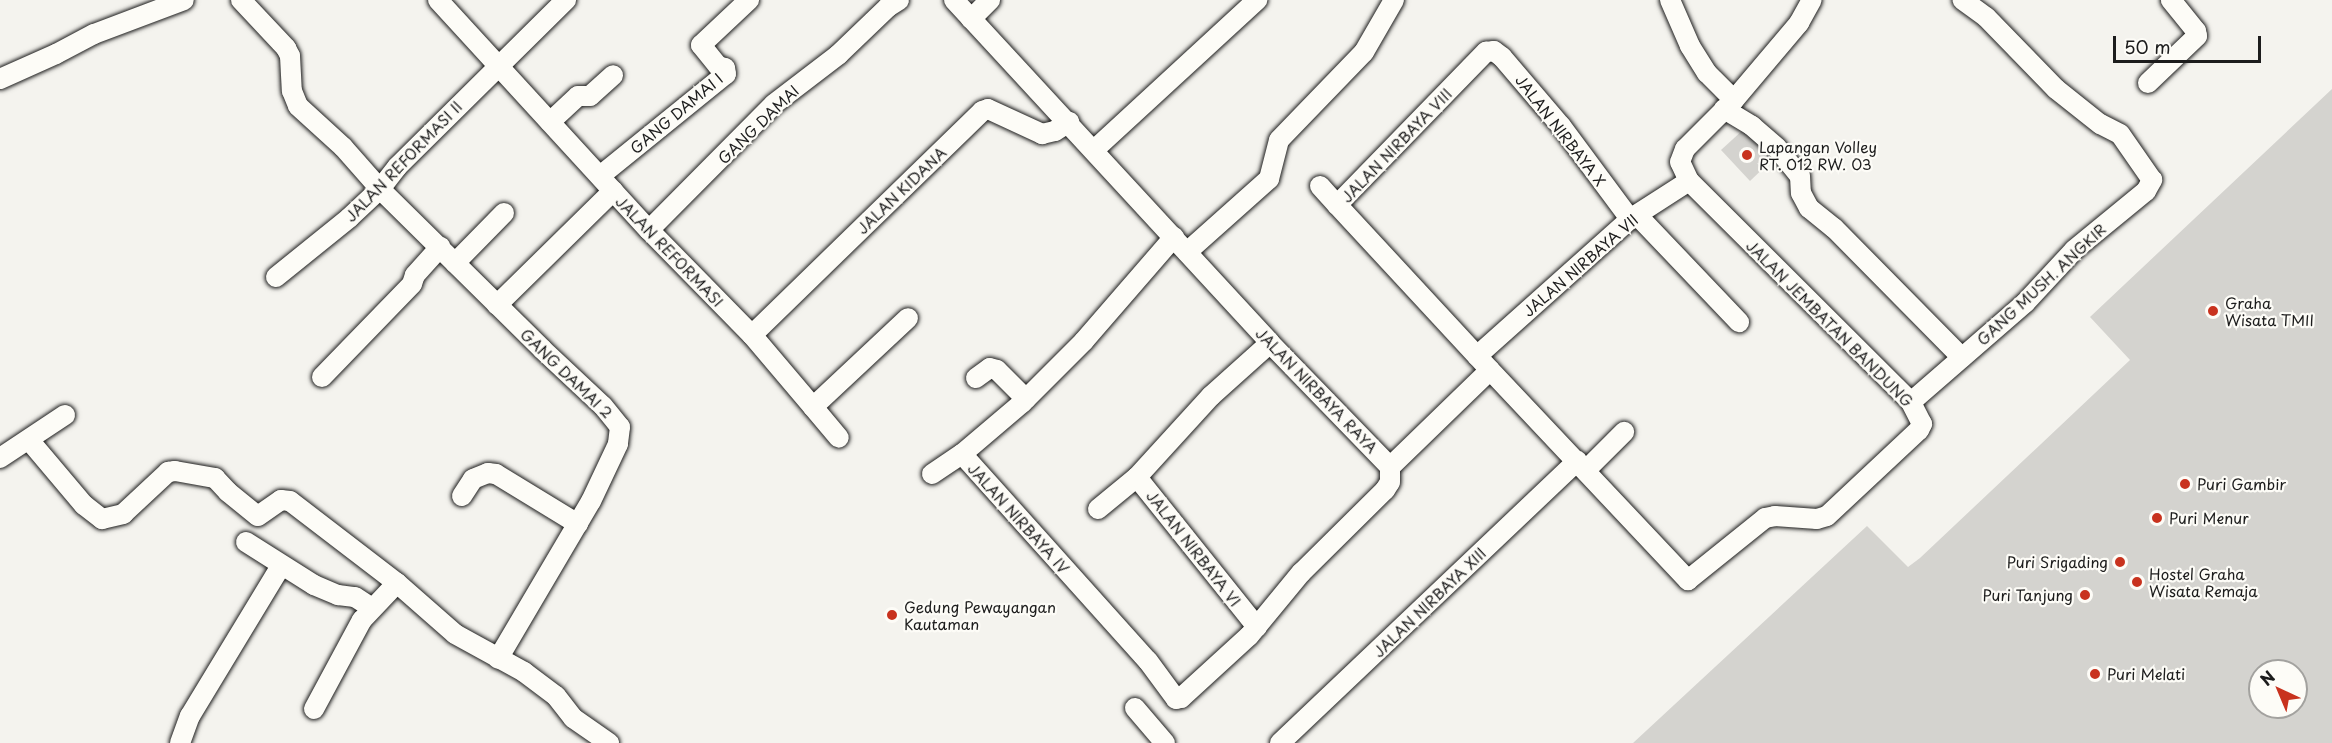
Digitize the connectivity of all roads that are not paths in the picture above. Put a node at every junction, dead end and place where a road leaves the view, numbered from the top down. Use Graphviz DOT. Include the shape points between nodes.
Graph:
graph roads {
  1 [pos="184,0"];
  2 [pos="241,0"];
  3 [pos="438,0"];
  4 [pos="566,0"];
  5 [pos="749,0"];
  6 [pos="899,0"];
  7 [pos="954,0"];
  8 [pos="990,0"];
  9 [pos="1394,0"];
  10 [pos="1670,0"];
  11 [pos="1812,0"];
  12 [pos="1963,0"];
  13 [pos="2171,0"];
  14 [pos="1248,3"];
  15 [pos="971,19"];
  16 [pos="1486,52"];
  17 [pos="498,65"];
  18 [pos="613,75"];
  19 [pos="0,79"];
  20 [pos="2148,83"];
  21 [pos="1729,105"];
  22 [pos="550,122"];
  23 [pos="1069,122"];
  24 [pos="1094,150"];
  25 [pos="1689,181"];
  26 [pos="606,184"];
  27 [pos="1320,186"];
  28 [pos="380,189"];
  29 [pos="1337,205"];
  30 [pos="504,213"];
  31 [pos="1633,217"];
  32 [pos="649,230"];
  33 [pos="1174,237"];
  34 [pos="440,247"];
  35 [pos="1188,252"];
  36 [pos="455,263"];
  37 [pos="276,277"];
  38 [pos="497,305"];
  39 [pos="908,318"];
  40 [pos="1739,322"];
  41 [pos="752,335"];
  42 [pos="1270,343"];
  43 [pos="1962,358"];
  44 [pos="1484,363"];
  45 [pos="322,377"];
  46 [pos="976,378"];
  47 [pos="1026,399"];
  48 [pos="1911,402"];
  49 [pos="813,407"];
  50 [pos="65,415"];
  51 [pos="1624,432"];
  52 [pos="839,438"];
  53 [pos="29,440"];
  54 [pos="962,454"];
  55 [pos="0,458"];
  56 [pos="1582,465"];
  57 [pos="1390,467"];
  58 [pos="932,474"];
  59 [pos="1137,477"];
  60 [pos="462,496"];
  61 [pos="1098,509"];
  62 [pos="578,524"];
  63 [pos="246,542"];
  64 [pos="281,566"];
  65 [pos="397,582"];
  66 [pos="372,608"];
  67 [pos="1257,627"];
  68 [pos="498,659"];
  69 [pos="1135,708"];
  70 [pos="314,709"];
  71 [pos="180,743"];
  72 [pos="609,743"];
  73 [pos="1165,743"];
  74 [pos="1280,743"];
  1 -- 19 [label="street" via="94,34"];
  2 -- 28 [label="street, GANG DAMAI 2" via="286,48 298,106 343,147"];
  3 -- 17 [label="street, JALAN REFORMASI"];
  4 -- 17 [label="street, JALAN REFORMASI II"];
  5 -- 26 [label="street, GANG DAMAI I" via="701,45 718,66 725,68 726,74"];
  6 -- 32 [label="street, GANG DAMAI" via="838,55 774,104"];
  7 -- 15 [label="street, JALAN NIRBAYA RAYA"];
  8 -- 15 [label="street"];
  9 -- 35 [label="street" via="1364,52 1279,140 1269,179"];
  10 -- 21 [label="street" via="1690,46"];
  11 -- 21 [label="street" via="1799,23"];
  12 -- 43 [label="street, GANG MUSH. ANGKIR" via="1986,17 2056,89 2100,124 2120,134 2152,180 2146,191 2102,225 2025,303"];
  13 -- 20 [label="street" via="2197,36"];
  14 -- 24 [label="street"];
  15 -- 23 [label="street, JALAN NIRBAYA RAYA"];
  16 -- 29 [label="street, JALAN NIRBAYA VIII"];
  16 -- 31 [label="street, JALAN NIRBAYA X" via="1494,51 1502,57"];
  17 -- 22 [label="street, JALAN REFORMASI"];
  17 -- 28 [label="street, JALAN REFORMASI II" via="397,166"];
  18 -- 22 [label="street" via="590,96 578,96"];
  21 -- 25 [label="street" via="1681,155 1680,162"];
  21 -- 43 [label="street" via="1777,148 1800,176 1801,193 1809,208 1834,228"];
  22 -- 26 [label="street, JALAN REFORMASI"];
  23 -- 24 [label="street, JALAN NIRBAYA RAYA"];
  23 -- 41 [label="street, JALAN KIDANA" via="1042,135 988,109 981,111"];
  24 -- 33 [label="street, JALAN NIRBAYA RAYA"];
  25 -- 31 [label="street, JALAN NIRBAYA VII"];
  25 -- 48 [label="street, JALAN JEMBATAN BANDUNG"];
  26 -- 32 [label="street, JALAN REFORMASI"];
  26 -- 38 [label="street"];
  27 -- 29 [label="street"];
  28 -- 34 [label="street, GANG DAMAI 2"];
  28 -- 37 [label="street, JALAN REFORMASI II"];
  29 -- 44 [label="street, JALAN NIRBAYA VIII"];
  30 -- 36 [label="street"];
  31 -- 40 [label="street, JALAN NIRBAYA X"];
  31 -- 44 [label="street, JALAN NIRBAYA VII"];
  32 -- 41 [label="street, JALAN REFORMASI"];
  33 -- 35 [label="street, JALAN NIRBAYA RAYA"];
  33 -- 47 [label="street, JALAN NIRBAYA IV" via="1084,341"];
  34 -- 36 [label="street, GANG DAMAI 2"];
  34 -- 45 [label="street" via="415,275 412,284"];
  35 -- 42 [label="street, JALAN NIRBAYA RAYA"];
  36 -- 38 [label="street, GANG DAMAI 2"];
  38 -- 62 [label="street, GANG DAMAI 2" via="621,427 618,444"];
  39 -- 49 [label="street"];
  41 -- 49 [label="street, JALAN REFORMASI"];
  42 -- 57 [label="street, JALAN NIRBAYA RAYA"];
  42 -- 59 [label="street, JALAN NIRBAYA VI" via="1211,396"];
  43 -- 48 [label="street, GANG MUSH. ANGKIR"];
  44 -- 56 [label="street"];
  44 -- 57 [label="street, JALAN NIRBAYA RAYA"];
  46 -- 47 [label="street" via="990,368 997,370"];
  47 -- 54 [label="street, JALAN NIRBAYA IV"];
  48 -- 56 [label="street, JALAN JEMBATAN BANDUNG" via="1921,417 1919,430 1835,510 1817,519 1765,518 1688,580"];
  49 -- 52 [label="street, JALAN REFORMASI"];
  50 -- 53 [label="street"];
  51 -- 56 [label="street, JALAN NIRBAYA XIII"];
  53 -- 55 [label="street"];
  53 -- 65 [label="street" via="84,505 102,519 123,513 165,475 175,471 215,478 258,516 281,500 290,501"];
  54 -- 58 [label="street"];
  54 -- 67 [label="street, JALAN NIRBAYA IV" via="1148,661 1176,699"];
  56 -- 74 [label="street, JALAN NIRBAYA XIII"];
  57 -- 67 [label="street" via="1387,488 1301,573"];
  59 -- 61 [label="street"];
  59 -- 67 [label="street, JALAN NIRBAYA VI"];
  60 -- 62 [label="street" via="473,478 496,474"];
  62 -- 68 [label="street, GANG DAMAI 2"];
  63 -- 64 [label="street"];
  64 -- 66 [label="street" via="314,585 355,597"];
  64 -- 71 [label="street" via="190,716"];
  65 -- 66 [label="street"];
  65 -- 68 [label="street" via="455,634"];
  66 -- 70 [label="street"];
  68 -- 72 [label="street" via="524,672 556,696 573,718"];
  69 -- 73 [label="street"];
}
